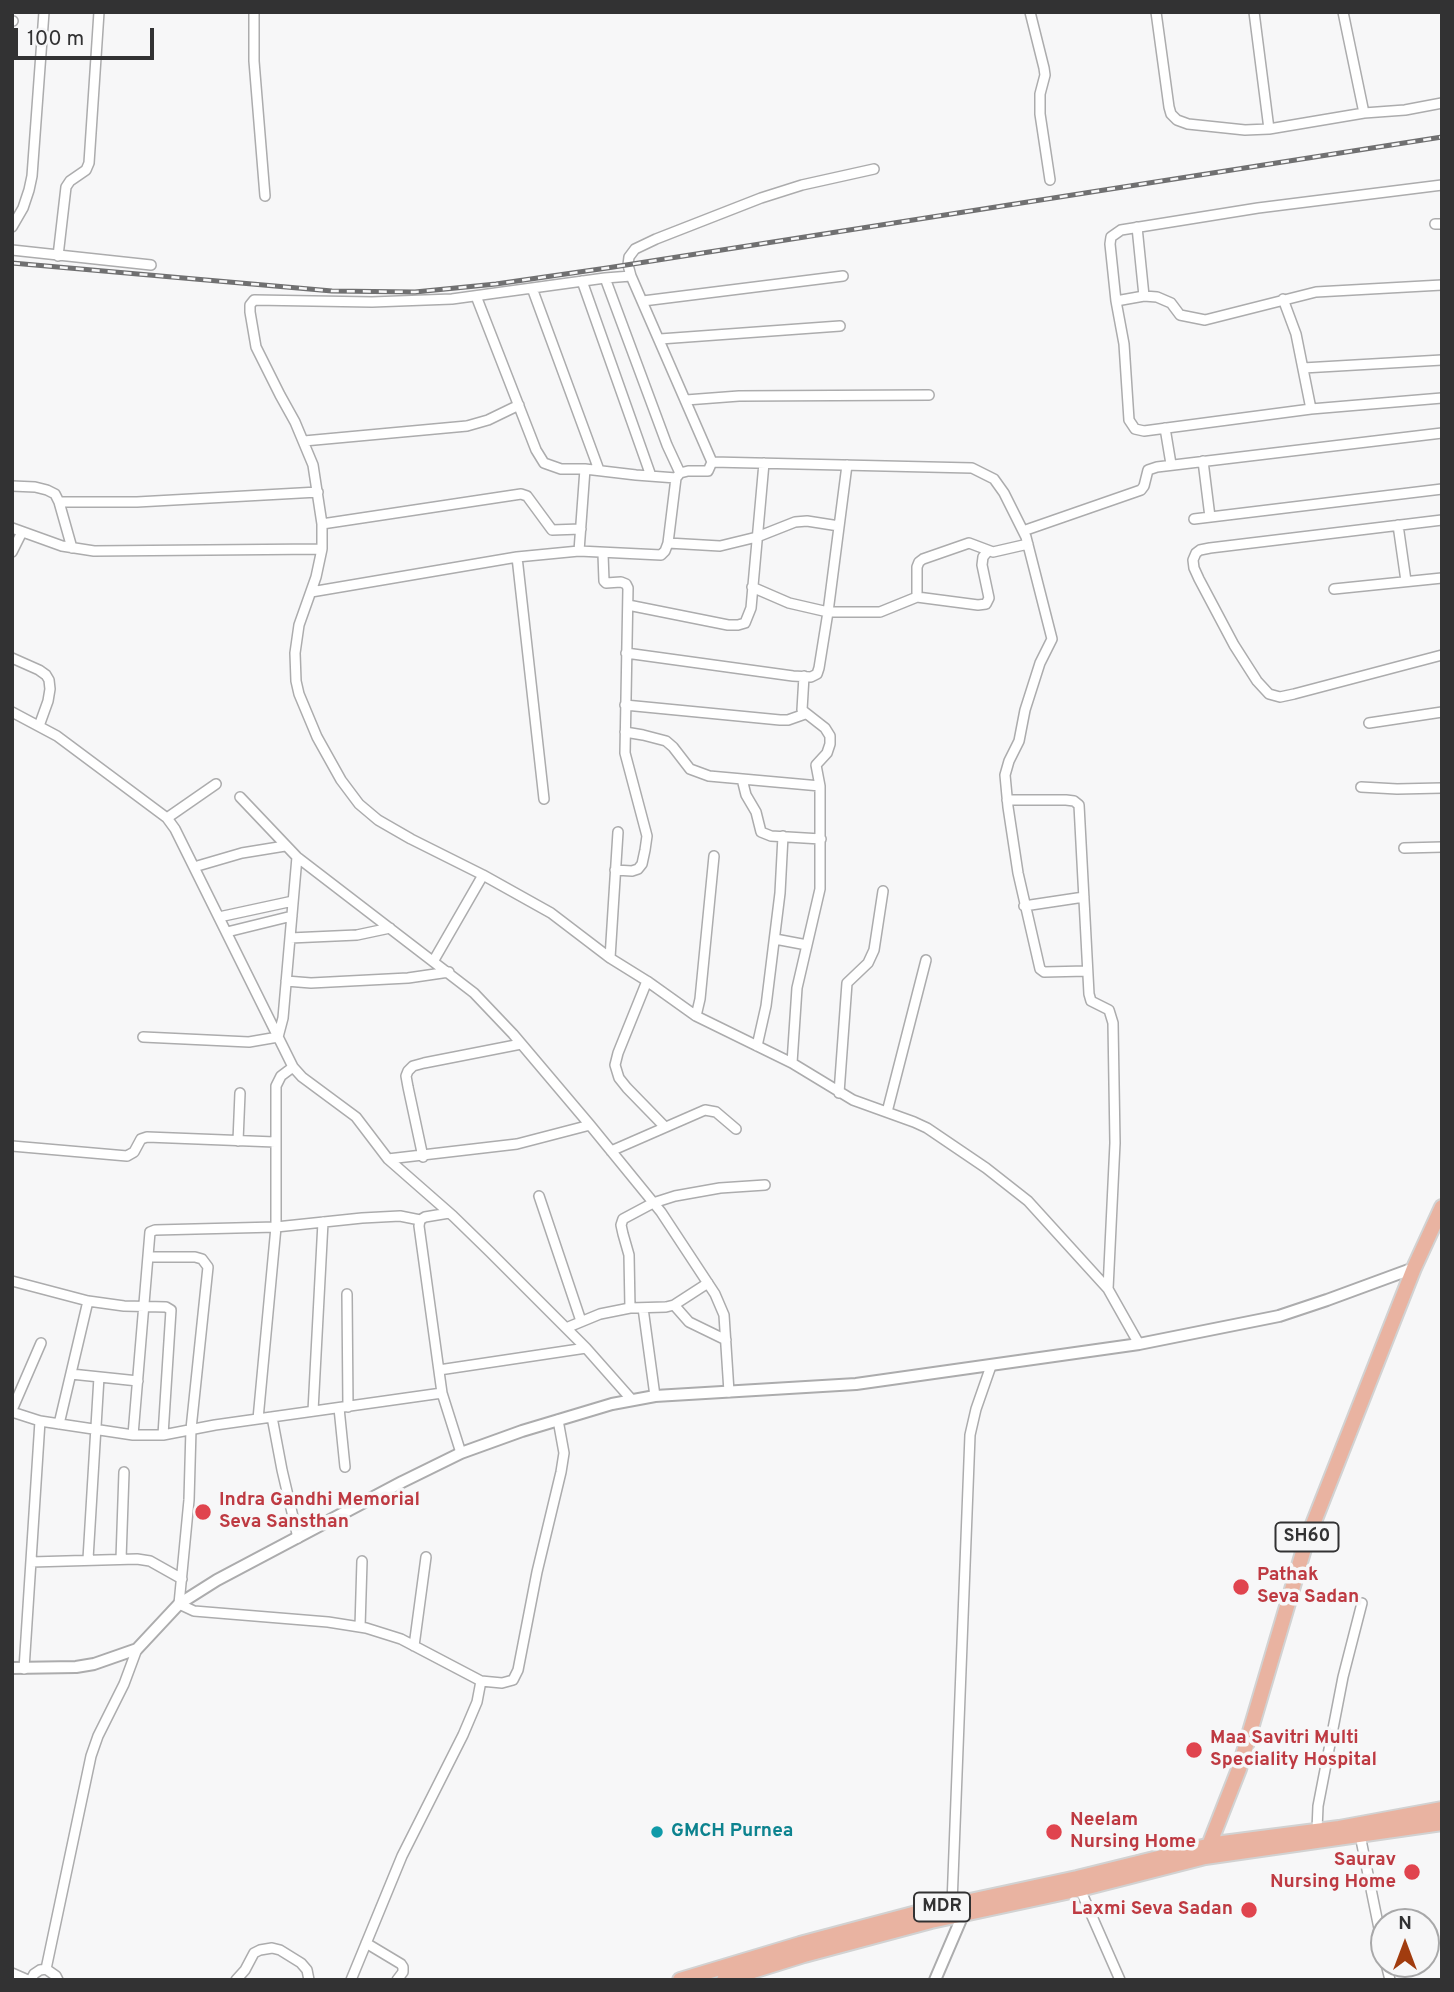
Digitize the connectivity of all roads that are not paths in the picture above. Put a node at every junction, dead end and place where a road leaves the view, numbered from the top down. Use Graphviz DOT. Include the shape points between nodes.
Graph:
graph roads {
  1 [pos="44,12"];
  2 [pos="99,12"];
  3 [pos="254,12"];
  4 [pos="1030,12"];
  5 [pos="1156,12"];
  6 [pos="1254,12"];
  7 [pos="1343,12"];
  8 [pos="1442,103"];
  9 [pos="1364,113"];
  10 [pos="1269,129"];
  11 [pos="874,169"];
  12 [pos="1050,180"];
  13 [pos="1442,185"];
  14 [pos="265,196"];
  15 [pos="12,227"];
  16 [pos="1137,227"];
  17 [pos="12,250"];
  18 [pos="58,256"];
  19 [pos="151,265"];
  20 [pos="631,276"];
  21 [pos="843,276"];
  22 [pos="605,278"];
  23 [pos="582,281"];
  24 [pos="1442,285"];
  25 [pos="533,288"];
  26 [pos="476,296"];
  27 [pos="1144,296"];
  28 [pos="1283,299"];
  29 [pos="643,301"];
  30 [pos="1115,301"];
  31 [pos="840,326"];
  32 [pos="660,339"];
  33 [pos="1442,360"];
  34 [pos="1303,368"];
  35 [pos="929,395"];
  36 [pos="1442,398"];
  37 [pos="686,400"];
  38 [pos="519,405"];
  39 [pos="1311,409"];
  40 [pos="1165,428"];
  41 [pos="1442,433"];
  42 [pos="304,441"];
  43 [pos="1203,461"];
  44 [pos="712,462"];
  45 [pos="764,463"];
  46 [pos="1171,464"];
  47 [pos="847,465"];
  48 [pos="585,469"];
  49 [pos="599,470"];
  50 [pos="678,475"];
  51 [pos="651,476"];
  52 [pos="12,486"];
  53 [pos="1442,489"];
  54 [pos="318,492"];
  55 [pos="60,502"];
  56 [pos="1210,517"];
  57 [pos="1194,519"];
  58 [pos="1442,520"];
  59 [pos="322,524"];
  60 [pos="1398,525"];
  61 [pos="839,526"];
  62 [pos="12,528"];
  63 [pos="581,529"];
  64 [pos="1023,531"];
  65 [pos="22,532"];
  66 [pos="757,537"];
  67 [pos="668,543"];
  68 [pos="1028,544"];
  69 [pos="72,548"];
  70 [pos="322,548"];
  71 [pos="579,551"];
  72 [pos="988,551"];
  73 [pos="12,552"];
  74 [pos="603,554"];
  75 [pos="517,557"];
  76 [pos="1442,578"];
  77 [pos="1406,581"];
  78 [pos="752,587"];
  79 [pos="1334,589"];
  80 [pos="311,592"];
  81 [pos="916,597"];
  82 [pos="628,604"];
  83 [pos="828,612"];
  84 [pos="626,653"];
  85 [pos="1442,655"];
  86 [pos="12,659"];
  87 [pos="804,676"];
  88 [pos="625,705"];
  89 [pos="12,712"];
  90 [pos="1442,712"];
  91 [pos="806,714"];
  92 [pos="1369,723"];
  93 [pos="39,726"];
  94 [pos="625,732"];
  95 [pos="742,779"];
  96 [pos="216,784"];
  97 [pos="820,786"];
  98 [pos="1361,787"];
  99 [pos="1442,788"];
  100 [pos="240,797"];
  101 [pos="544,799"];
  102 [pos="1007,800"];
  103 [pos="167,818"];
  104 [pos="618,832"];
  105 [pos="783,836"];
  106 [pos="821,839"];
  107 [pos="285,846"];
  108 [pos="1442,847"];
  109 [pos="1404,848"];
  110 [pos="714,856"];
  111 [pos="297,857"];
  112 [pos="194,867"];
  113 [pos="615,870"];
  114 [pos="484,875"];
  115 [pos="883,891"];
  116 [pos="1084,897"];
  117 [pos="293,901"];
  118 [pos="1024,906"];
  119 [pos="292,916"];
  120 [pos="219,917"];
  121 [pos="390,928"];
  122 [pos="227,932"];
  123 [pos="290,938"];
  124 [pos="775,939"];
  125 [pos="807,945"];
  126 [pos="610,958"];
  127 [pos="434,960"];
  128 [pos="926,960"];
  129 [pos="1087,971"];
  130 [pos="449,972"];
  131 [pos="286,981"];
  132 [pos="647,981"];
  133 [pos="696,1016"];
  134 [pos="143,1037"];
  135 [pos="278,1037"];
  136 [pos="521,1044"];
  137 [pos="757,1046"];
  138 [pos="792,1063"];
  139 [pos="293,1066"];
  140 [pos="240,1093"];
  141 [pos="839,1093"];
  142 [pos="887,1112"];
  143 [pos="590,1125"];
  144 [pos="665,1128"];
  145 [pos="736,1129"];
  146 [pos="238,1141"];
  147 [pos="275,1142"];
  148 [pos="12,1146"];
  149 [pos="611,1151"];
  150 [pos="423,1157"];
  151 [pos="388,1159"];
  152 [pos="765,1185"];
  153 [pos="539,1196"];
  154 [pos="653,1203"];
  155 [pos="1442,1207"];
  156 [pos="449,1213"];
  157 [pos="420,1220"];
  158 [pos="323,1222"];
  159 [pos="276,1227"];
  160 [pos="149,1257"];
  161 [pos="1414,1268"];
  162 [pos="12,1281"];
  163 [pos="708,1283"];
  164 [pos="1108,1289"];
  165 [pos="346,1294"];
  166 [pos="88,1301"];
  167 [pos="674,1305"];
  168 [pos="145,1306"];
  169 [pos="630,1308"];
  170 [pos="643,1308"];
  171 [pos="581,1321"];
  172 [pos="566,1328"];
  173 [pos="726,1340"];
  174 [pos="41,1343"];
  175 [pos="1139,1344"];
  176 [pos="586,1348"];
  177 [pos="991,1366"];
  178 [pos="439,1370"];
  179 [pos="71,1374"];
  180 [pos="99,1377"];
  181 [pos="138,1381"];
  182 [pos="729,1392"];
  183 [pos="442,1393"];
  184 [pos="655,1396"];
  185 [pos="632,1400"];
  186 [pos="343,1407"];
  187 [pos="12,1411"];
  188 [pos="313,1411"];
  189 [pos="272,1417"];
  190 [pos="258,1419"];
  191 [pos="558,1420"];
  192 [pos="40,1421"];
  193 [pos="59,1424"];
  194 [pos="94,1429"];
  195 [pos="191,1429"];
  196 [pos="133,1435"];
  197 [pos="163,1435"];
  198 [pos="461,1452"];
  199 [pos="345,1467"];
  200 [pos="124,1472"];
  201 [pos="298,1538"];
  202 [pos="426,1557"];
  203 [pos="88,1559"];
  204 [pos="121,1559"];
  205 [pos="362,1560"];
  206 [pos="31,1562"];
  207 [pos="182,1579"];
  208 [pos="1362,1603"];
  209 [pos="179,1604"];
  210 [pos="360,1627"];
  211 [pos="414,1646"];
  212 [pos="137,1648"];
  213 [pos="12,1668"];
  214 [pos="24,1669"];
  215 [pos="481,1681"];
  216 [pos="1437,1817"];
  217 [pos="1406,1822"];
  218 [pos="1317,1830"];
  219 [pos="1360,1835"];
  220 [pos="1206,1852"];
  221 [pos="1080,1889"];
  222 [pos="961,1907"];
  223 [pos="1375,1908"];
  224 [pos="366,1943"];
  225 [pos="46,1969"];
  226 [pos="12,1973"];
  227 [pos="727,1976"];
  228 [pos="685,1979"];
  229 [pos="30,1980"];
  230 [pos="58,1980"];
  231 [pos="236,1980"];
  232 [pos="309,1980"];
  233 [pos="351,1980"];
  234 [pos="397,1980"];
  235 [pos="935,1980"];
  236 [pos="1120,1980"];
  1 -- 15 [label="street" via="32,176"];
  2 -- 18 [label="street" via="89,163 66,187"];
  3 -- 14 [label="street"];
  4 -- 12 [label="street" via="1045,75 1040,114"];
  5 -- 10 [label="street" via="1171,114 1188,124"];
  6 -- 10 [label="street"];
  7 -- 9 [label="street"];
  8 -- 9 [label="street"];
  9 -- 10 [label="street"];
  11 -- 20 [label="street" via="761,198 656,239 629,257"];
  13 -- 16 [label="street"];
  16 -- 27 [label="street"];
  16 -- 30 [label="street" via="1111,237"];
  17 -- 18 [label="street"];
  18 -- 19 [label="street"];
  20 -- 22 [label="street"];
  20 -- 29 [label="street"];
  21 -- 29 [label="street"];
  22 -- 23 [label="street"];
  22 -- 50 [label="street"];
  23 -- 25 [label="street"];
  23 -- 51 [label="street"];
  24 -- 28 [label="street" via="1316,292"];
  25 -- 26 [label="street"];
  25 -- 49 [label="street"];
  26 -- 38 [label="street"];
  26 -- 42 [label="street" via="372,302 254,300 250,312 257,347"];
  27 -- 28 [label="street" via="1165,299 1180,315 1205,320"];
  27 -- 30 [label="street"];
  28 -- 34 [label="street"];
  29 -- 32 [label="street"];
  30 -- 40 [label="street" via="1124,344 1129,420 1135,429 1144,431"];
  31 -- 32 [label="street"];
  32 -- 37 [label="street"];
  33 -- 34 [label="street"];
  34 -- 39 [label="street"];
  35 -- 37 [label="street"];
  36 -- 39 [label="street"];
  37 -- 44 [label="street"];
  38 -- 42 [label="street" via="467,426"];
  38 -- 48 [label="street" via="544,463"];
  39 -- 40 [label="street"];
  40 -- 46 [label="street"];
  41 -- 43 [label="street"];
  42 -- 54 [label="street"];
  43 -- 46 [label="street"];
  43 -- 56 [label="street"];
  44 -- 45 [label="street"];
  44 -- 50 [label="street" via="708,471"];
  45 -- 47 [label="street"];
  45 -- 66 [label="street"];
  46 -- 64 [label="street" via="1148,470 1144,486 1129,496"];
  47 -- 61 [label="street"];
  47 -- 64 [label="street" via="972,468 995,479"];
  48 -- 49 [label="street"];
  48 -- 63 [label="street"];
  49 -- 51 [label="street"];
  50 -- 51 [label="street"];
  50 -- 67 [label="street"];
  52 -- 55 [label="street" via="47,490"];
  53 -- 56 [label="street"];
  54 -- 55 [label="street"];
  54 -- 59 [label="street"];
  55 -- 69 [label="street"];
  56 -- 57 [label="street"];
  58 -- 60 [label="street"];
  59 -- 63 [label="street" via="521,494 552,530"];
  59 -- 70 [label="street"];
  60 -- 77 [label="street"];
  60 -- 85 [label="street" via="1200,550 1194,568 1234,645 1269,694 1294,694"];
  61 -- 66 [label="street" via="794,522"];
  61 -- 83 [label="street"];
  62 -- 65 [label="street"];
  63 -- 71 [label="street"];
  64 -- 68 [label="street"];
  65 -- 69 [label="street"];
  65 -- 73 [label="street"];
  66 -- 67 [label="street" via="720,546"];
  66 -- 78 [label="street"];
  67 -- 74 [label="street" via="661,555"];
  68 -- 72 [label="street"];
  68 -- 102 [label="street" via="1052,639 1006,767"];
  69 -- 70 [label="street"];
  70 -- 80 [label="street"];
  71 -- 74 [label="street"];
  71 -- 75 [label="street"];
  72 -- 81 [label="street" via="970,543 923,559 917,567"];
  72 -- 81 [label="street" via="982,565 989,598 986,604"];
  74 -- 82 [label="street" via="604,581 626,584"];
  75 -- 80 [label="street"];
  75 -- 101 [label="street"];
  76 -- 77 [label="street"];
  77 -- 79 [label="street"];
  78 -- 82 [label="street" via="749,616 738,625"];
  78 -- 83 [label="street" via="789,603"];
  80 -- 114 [label="street" via="299,625 296,681 317,737 341,780 378,820"];
  81 -- 83 [label="street" via="880,612"];
  82 -- 84 [label="street"];
  83 -- 87 [label="street" via="817,674"];
  84 -- 87 [label="street"];
  84 -- 88 [label="street"];
  86 -- 93 [label="street" via="39,670 49,680"];
  87 -- 91 [label="street" via="801,704"];
  88 -- 91 [label="street" via="780,720"];
  88 -- 94 [label="street"];
  89 -- 93 [label="street"];
  90 -- 92 [label="street"];
  91 -- 97 [label="street" via="830,736 827,753 816,765"];
  93 -- 103 [label="street"];
  94 -- 95 [label="street" via="666,741 699,773"];
  94 -- 113 [label="street" via="626,763 646,843 638,869"];
  95 -- 97 [label="street"];
  95 -- 105 [label="street" via="761,832"];
  96 -- 103 [label="street"];
  97 -- 106 [label="street"];
  98 -- 99 [label="street"];
  100 -- 107 [label="street"];
  102 -- 116 [label="street" via="1066,800 1079,805"];
  102 -- 118 [label="street"];
  103 -- 112 [label="street"];
  104 -- 113 [label="street"];
  105 -- 106 [label="street"];
  105 -- 124 [label="street"];
  106 -- 125 [label="street" via="820,889"];
  107 -- 111 [label="street"];
  107 -- 112 [label="street"];
  108 -- 109 [label="street"];
  110 -- 133 [label="street"];
  111 -- 117 [label="street"];
  111 -- 121 [label="street"];
  112 -- 120 [label="street"];
  113 -- 126 [label="street"];
  114 -- 126 [label="street" via="551,913"];
  114 -- 127 [label="street"];
  115 -- 141 [label="street" via="874,950 868,963 847,983"];
  116 -- 118 [label="street"];
  116 -- 129 [label="street"];
  117 -- 119 [label="street"];
  117 -- 120 [label="street"];
  118 -- 129 [label="street" via="1040,969"];
  119 -- 122 [label="street"];
  119 -- 123 [label="street"];
  120 -- 122 [label="street"];
  121 -- 123 [label="street" via="356,935"];
  121 -- 127 [label="street"];
  122 -- 135 [label="street"];
  123 -- 131 [label="street"];
  124 -- 125 [label="street"];
  124 -- 137 [label="street"];
  125 -- 138 [label="street" via="797,988"];
  126 -- 132 [label="street"];
  127 -- 130 [label="street"];
  128 -- 142 [label="street"];
  129 -- 164 [label="street" via="1091,1001 1109,1010 1113,1023 1115,1143"];
  130 -- 131 [label="street" via="408,978"];
  130 -- 136 [label="street"];
  131 -- 135 [label="street"];
  132 -- 133 [label="street"];
  132 -- 144 [label="street" via="615,1065 627,1088"];
  133 -- 137 [label="street"];
  134 -- 135 [label="street" via="249,1042"];
  135 -- 139 [label="street"];
  136 -- 143 [label="street"];
  136 -- 150 [label="street" via="408,1070"];
  137 -- 138 [label="street"];
  138 -- 141 [label="street"];
  139 -- 147 [label="street" via="276,1086"];
  139 -- 151 [label="street" via="356,1117"];
  140 -- 146 [label="street"];
  141 -- 142 [label="street"];
  142 -- 164 [label="street" via="927,1128 1017,1191"];
  143 -- 149 [label="street"];
  143 -- 150 [label="street" via="517,1144"];
  144 -- 145 [label="street" via="710,1110"];
  144 -- 149 [label="street"];
  146 -- 147 [label="street"];
  146 -- 148 [label="street" via="146,1137 127,1156"];
  147 -- 159 [label="street"];
  149 -- 154 [label="street"];
  150 -- 151 [label="street"];
  151 -- 156 [label="street"];
  152 -- 154 [label="street" via="695,1191"];
  153 -- 171 [label="street"];
  154 -- 163 [label="street"];
  154 -- 169 [label="street" via="623,1219 621,1225 629,1255"];
  155 -- 161 [label="main road, SH60"];
  156 -- 157 [label="street"];
  156 -- 172 [label="street"];
  157 -- 158 [label="street" via="400,1216"];
  157 -- 178 [label="street"];
  158 -- 159 [label="street"];
  158 -- 188 [label="street"];
  159 -- 160 [label="street" via="155,1230 149,1236"];
  159 -- 190 [label="street"];
  160 -- 168 [label="street"];
  160 -- 195 [label="street" via="195,1257 208,1267"];
  161 -- 175 [label="street" via="1279,1316"];
  161 -- 220 [label="main road, SH60" via="1306,1542 1239,1769"];
  162 -- 166 [label="street"];
  163 -- 167 [label="street"];
  163 -- 173 [label="street" via="724,1315"];
  164 -- 175 [label="street"];
  165 -- 186 [label="street"];
  166 -- 168 [label="street"];
  166 -- 179 [label="street"];
  167 -- 170 [label="street"];
  167 -- 173 [label="street" via="689,1322"];
  168 -- 181 [label="street"];
  168 -- 197 [label="street" via="172,1310"];
  169 -- 170 [label="street"];
  169 -- 171 [label="street"];
  170 -- 184 [label="street"];
  171 -- 172 [label="street"];
  172 -- 176 [label="street"];
  173 -- 182 [label="street"];
  174 -- 187 [label="street"];
  175 -- 177 [label="street"];
  176 -- 178 [label="street"];
  176 -- 185 [label="street"];
  177 -- 182 [label="street" via="856,1384"];
  177 -- 222 [label="street" via="970,1435"];
  178 -- 183 [label="street"];
  179 -- 180 [label="street"];
  179 -- 193 [label="street"];
  180 -- 181 [label="street"];
  180 -- 194 [label="street"];
  181 -- 196 [label="street"];
  182 -- 184 [label="street"];
  183 -- 186 [label="street"];
  183 -- 198 [label="street"];
  184 -- 185 [label="street"];
  185 -- 191 [label="street"];
  186 -- 188 [label="street"];
  186 -- 199 [label="street"];
  187 -- 192 [label="street"];
  188 -- 189 [label="street"];
  189 -- 190 [label="street"];
  189 -- 201 [label="street"];
  190 -- 195 [label="street"];
  191 -- 198 [label="street"];
  191 -- 215 [label="street" via="564,1453 561,1472 518,1671 513,1680 502,1683"];
  192 -- 193 [label="street"];
  192 -- 206 [label="street"];
  193 -- 194 [label="street"];
  194 -- 196 [label="street"];
  194 -- 203 [label="street"];
  195 -- 197 [label="street"];
  195 -- 207 [label="street"];
  196 -- 197 [label="street"];
  198 -- 201 [label="street"];
  200 -- 204 [label="street"];
  201 -- 209 [label="street"];
  202 -- 211 [label="street"];
  203 -- 204 [label="street"];
  203 -- 206 [label="street"];
  204 -- 207 [label="street" via="150,1562"];
  205 -- 210 [label="street"];
  206 -- 214 [label="street"];
  207 -- 209 [label="street"];
  208 -- 218 [label="street" via="1343,1677"];
  209 -- 210 [label="street" via="203,1613"];
  209 -- 212 [label="street"];
  210 -- 211 [label="street"];
  211 -- 215 [label="street"];
  212 -- 214 [label="street" via="94,1664"];
  212 -- 225 [label="street" via="91,1756"];
  213 -- 214 [label="street"];
  215 -- 224 [label="street" via="463,1735 402,1856"];
  216 -- 217 [label="main road, MDR"];
  217 -- 218 [label="main road, MDR"];
  217 -- 219 [label="main road, MDR"];
  218 -- 220 [label="main road, MDR"];
  219 -- 220 [label="main road, MDR"];
  219 -- 223 [label="street"];
  220 -- 221 [label="main road, MDR"];
  220 -- 222 [label="main road, MDR"];
  221 -- 222 [label="main road, MDR"];
  221 -- 236 [label="street"];
  222 -- 227 [label="main road, MDR" via="800,1944"];
  222 -- 235 [label="street"];
  224 -- 233 [label="street"];
  224 -- 234 [label="street" via="401,1964 403,1972"];
  225 -- 229 [label="street"];
  225 -- 230 [label="street"];
  226 -- 229 [label="street"];
  227 -- 228 [label="main road, MDR"];
  231 -- 232 [label="street" via="254,1953 272,1948 301,1963"];
}
